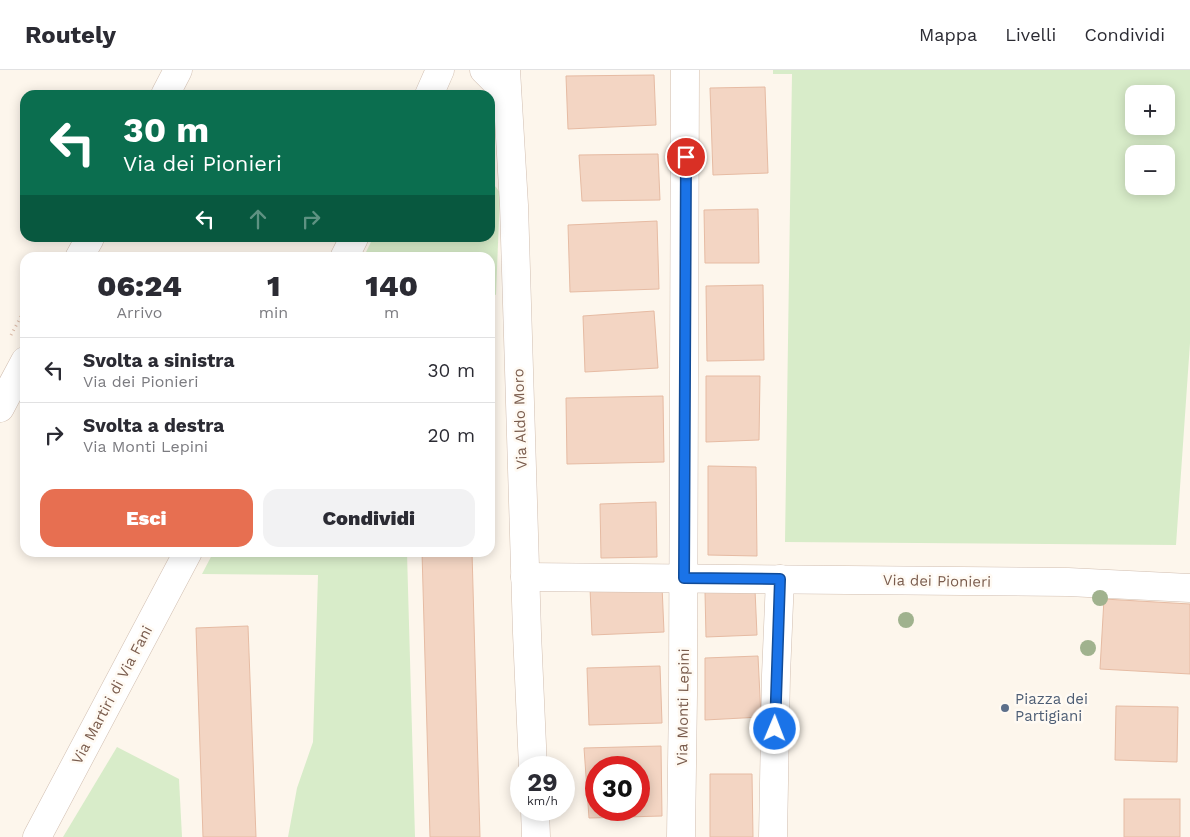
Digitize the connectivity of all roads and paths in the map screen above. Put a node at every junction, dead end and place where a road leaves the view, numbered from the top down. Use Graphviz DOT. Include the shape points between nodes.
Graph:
graph roads {
  1 [pos="178,70"];
  2 [pos="440,70"];
  3 [pos="484,70"];
  4 [pos="685,70"];
  5 [pos="507,82"];
  6 [pos="167,90"];
  7 [pos="431,90"];
  8 [pos="509,124"];
  9 [pos="495,139"];
  10 [pos="495,180"];
  11 [pos="514,205"];
  12 [pos="20,370"];
  13 [pos="0,408"];
  14 [pos="185,557"];
  15 [pos="525,577"];
  16 [pos="684,578"];
  17 [pos="780,579"];
  18 [pos="1190,588"];
  19 [pos="532,756"];
  20 [pos="535,821"];
  21 [pos="37,837"];
  22 [pos="536,837"];
  23 [pos="681,837"];
  24 [pos="773,837"];
  1 -- 6 [label="street"];
  2 -- 7 [label="street"];
  3 -- 5 [label="street"];
  4 -- 16 [label="street, Via Monti Lepini"];
  5 -- 8 [label="street, Via Aldo Moro"];
  8 -- 9 [label="street"];
  8 -- 11 [label="street, Via Aldo Moro"];
  10 -- 11 [label="street"];
  11 -- 15 [label="street, Via Aldo Moro"];
  12 -- 13 [label="street"];
  14 -- 21 [label="street, Via Martiri di Via Fani"];
  15 -- 16 [label="street"];
  15 -- 19 [label="street, Via Aldo Moro"];
  16 -- 17 [label="street, Via dei Pionieri"];
  16 -- 23 [label="street, Via Monti Lepini"];
  17 -- 18 [label="street, Via dei Pionieri" via="1068,582"];
  17 -- 24 [label="street"];
  20 -- 22 [label="street"];
}
